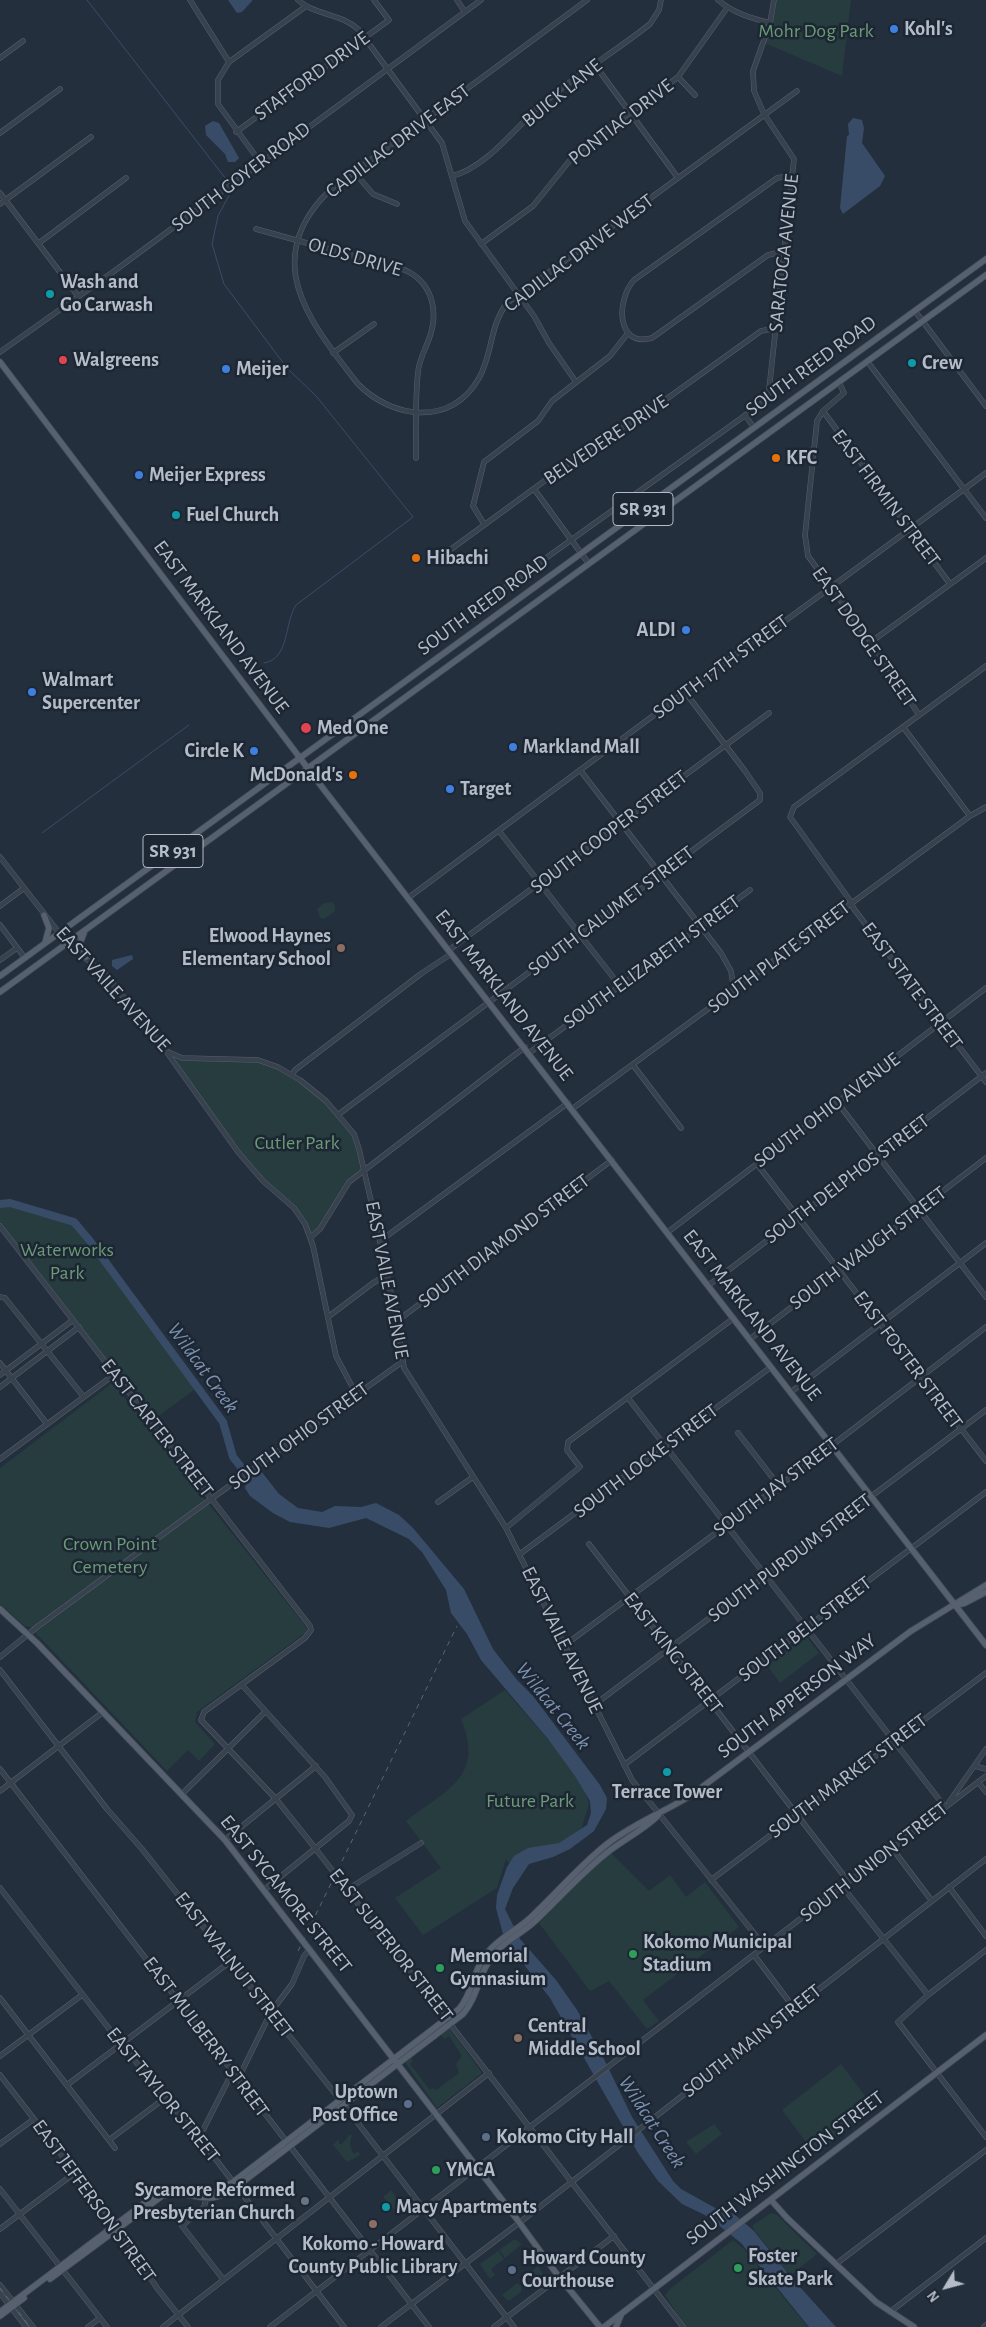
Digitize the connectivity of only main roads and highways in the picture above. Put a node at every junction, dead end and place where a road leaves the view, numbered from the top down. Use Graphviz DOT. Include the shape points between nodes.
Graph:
graph roads {
  1 [pos="986,259"];
  2 [pos="986,275"];
  3 [pos="0,362"];
  4 [pos="300,758"];
  5 [pos="308,768"];
  6 [pos="44,915"];
  7 [pos="88,928"];
  8 [pos="45,943"];
  9 [pos="86,957"];
  10 [pos="0,976"];
  11 [pos="0,992"];
  12 [pos="986,1585"];
  13 [pos="986,1592"];
  14 [pos="955,1605"];
  15 [pos="0,1609"];
  16 [pos="986,1645"];
  17 [pos="986,2035"];
  18 [pos="396,2061"];
  19 [pos="771,2200"];
  20 [pos="13,2305"];
  21 [pos="0,2312"];
  22 [pos="622,2314"];
  23 [pos="0,2316"];
  24 [pos="600,2327"];
  25 [pos="604,2327"];
  26 [pos="616,2327"];
  27 [pos="914,2327"];
  1 -- 4 [label="main road, SOUTH REED ROAD / SR 931"];
  2 -- 5 [label="main road, SOUTH REED ROAD / SR 931"];
  3 -- 4 [label="main road, EAST MARKLAND AVENUE"];
  4 -- 5 [label="main road, EAST MARKLAND AVENUE"];
  4 -- 8 [label="main road, SOUTH REED ROAD / SR 931"];
  5 -- 7 [label="main road, SOUTH REED ROAD / SR 931"];
  5 -- 14 [label="main road, EAST MARKLAND AVENUE"];
  6 -- 8 [label="main road" via="49,928"];
  7 -- 9 [label="main road" via="79,946"];
  7 -- 11 [label="main road, SOUTH REED ROAD / SR 931"];
  8 -- 10 [label="main road, SOUTH REED ROAD / SR 931"];
  12 -- 14 [label="main road, SOUTH APPERSON WAY"];
  13 -- 14 [label="main road, SOUTH APPERSON WAY"];
  14 -- 16 [label="main road, EAST MARKLAND AVENUE"];
  14 -- 18 [label="main road, SOUTH APPERSON WAY" via="911,1631 690,1796 591,1865 529,1923 496,1947 484,1966 470,2006"];
  15 -- 18 [label="main road, EAST SYCAMORE STREET" via="28,1634 225,1840"];
  17 -- 19 [label="main road, SOUTH WASHINGTON STREET"];
  18 -- 20 [label="main road, SOUTH APPERSON WAY" via="223,2195 207,2196 182,2188 153,2196"];
  18 -- 24 [label="main road, EAST SYCAMORE STREET"];
  19 -- 22 [label="main road, SOUTH WASHINGTON STREET"];
  19 -- 27 [label="main road" via="876,2302"];
  20 -- 21 [label="main road"];
  20 -- 23 [label="main road"];
  22 -- 25 [label="main road, SOUTH WASHINGTON STREET"];
  22 -- 26 [label="main road"];
}
